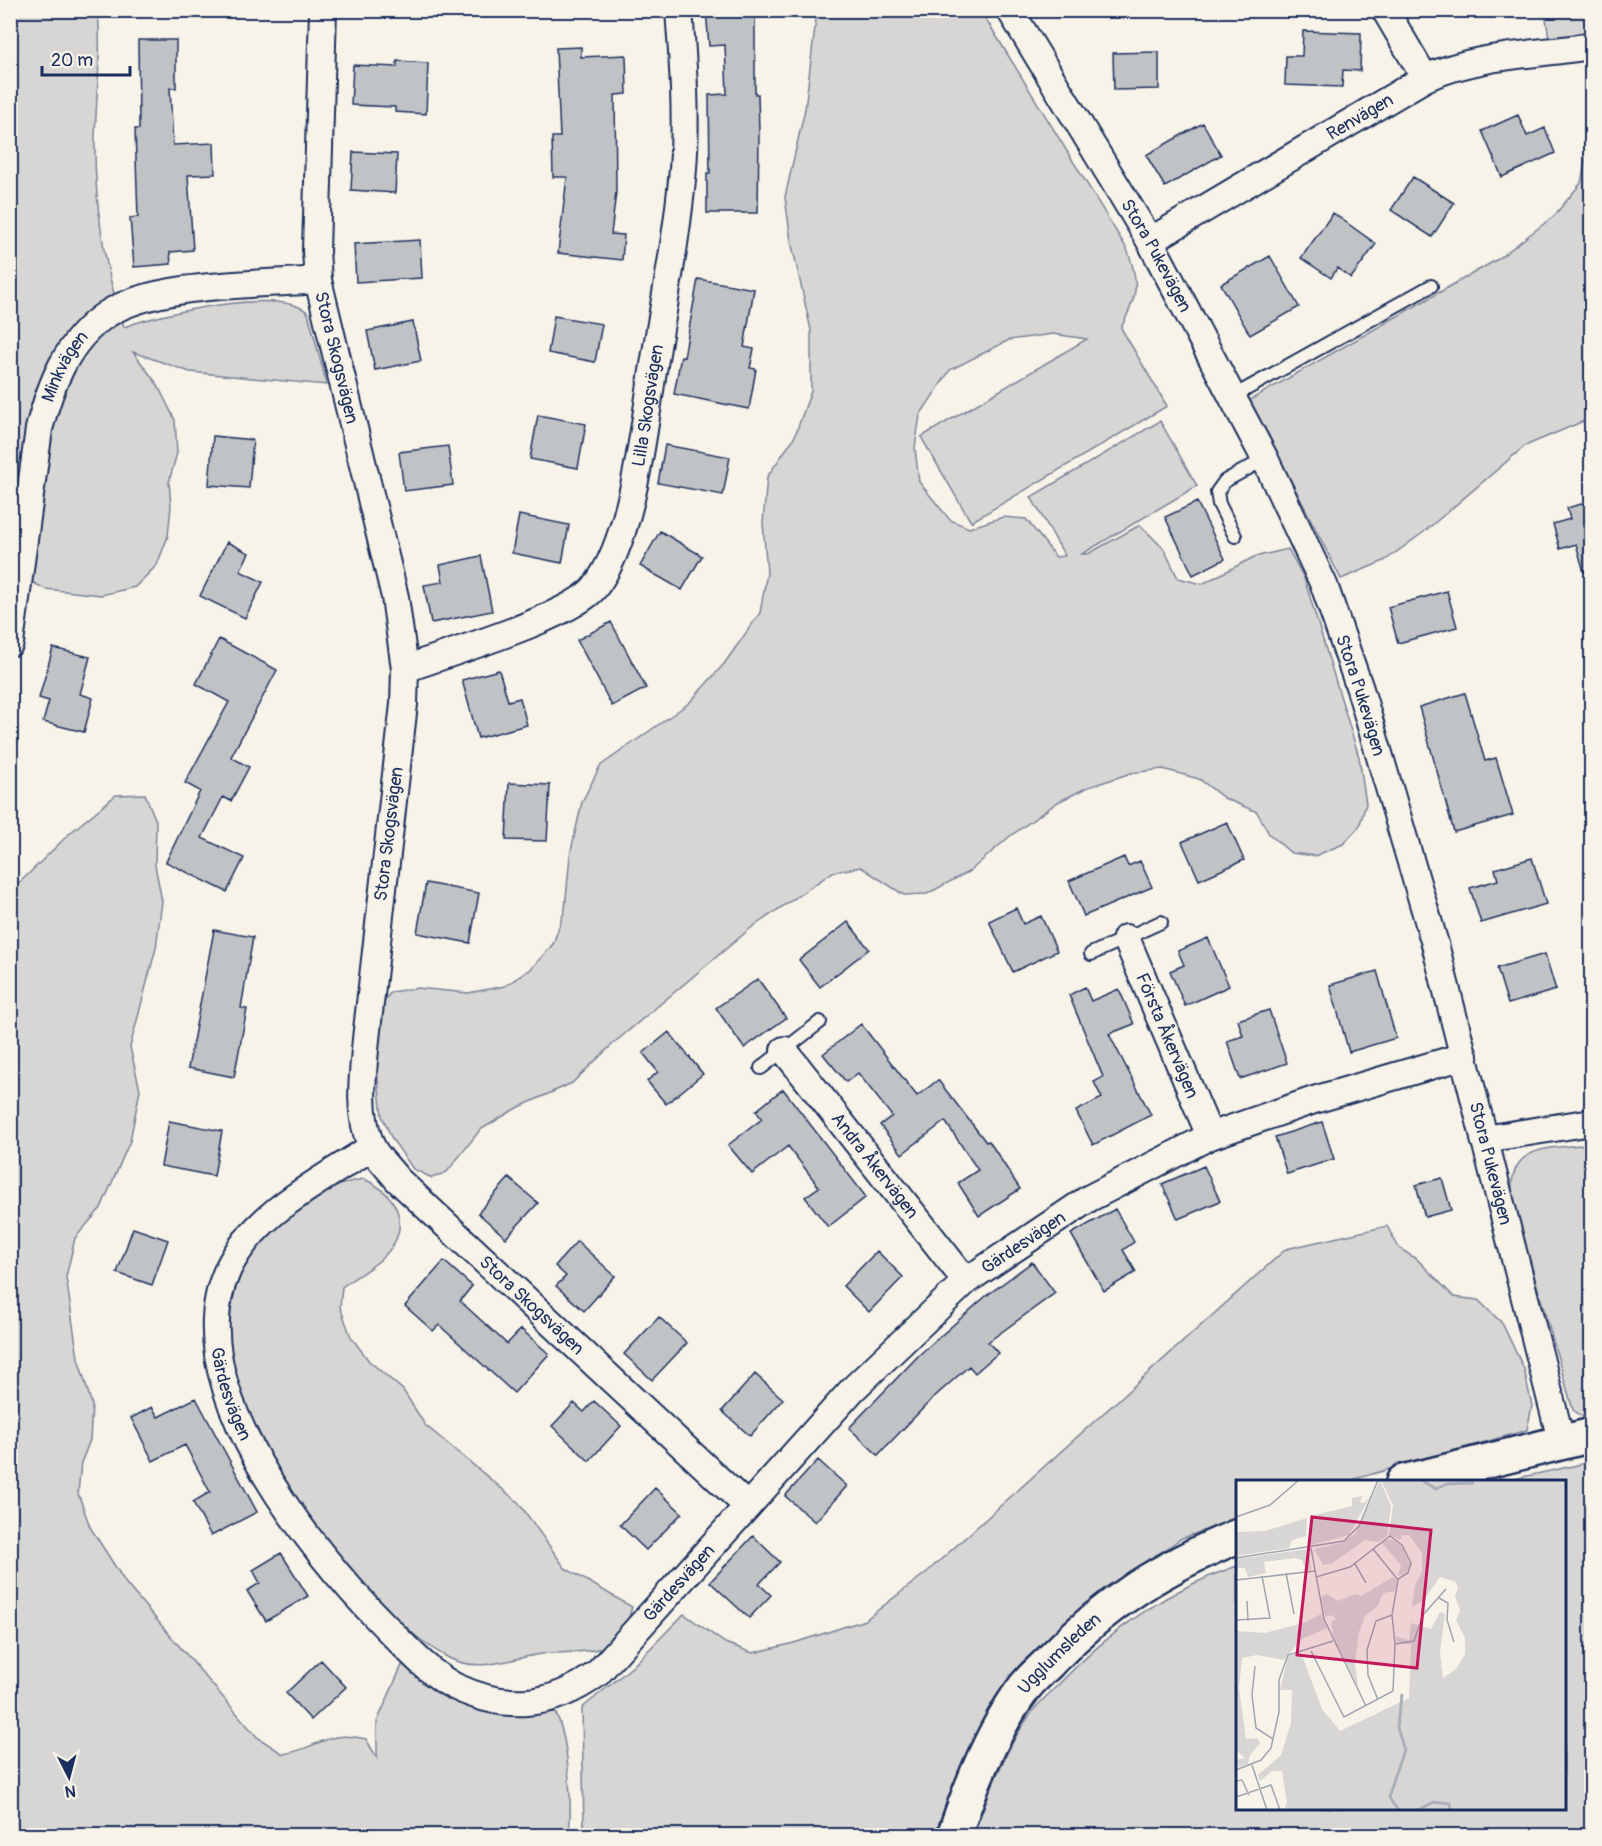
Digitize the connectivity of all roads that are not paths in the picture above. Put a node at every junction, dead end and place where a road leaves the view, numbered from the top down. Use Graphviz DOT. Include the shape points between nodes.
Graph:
graph roads {
  1 [pos="324,10"];
  2 [pos="679,10"];
  3 [pos="1010,10"];
  4 [pos="1385,10"];
  5 [pos="1592,46"];
  6 [pos="1425,78"];
  7 [pos="1150,241"];
  8 [pos="318,280"];
  9 [pos="1431,286"];
  10 [pos="1232,397"];
  11 [pos="1265,459"];
  12 [pos="1235,536"];
  13 [pos="10,643"];
  14 [pos="405,669"];
  15 [pos="1161,922"];
  16 [pos="1126,938"];
  17 [pos="1091,954"];
  18 [pos="820,1022"];
  19 [pos="784,1050"];
  20 [pos="1464,1056"];
  21 [pos="761,1068"];
  22 [pos="1592,1122"];
  23 [pos="1210,1136"];
  24 [pos="1484,1139"];
  25 [pos="372,1147"];
  26 [pos="966,1281"];
  27 [pos="1576,1438"];
  28 [pos="1411,1480"];
  29 [pos="746,1505"];
  30 [pos="1236,1537"];
  31 [pos="954,1836"];
  1 -- 8 [label="street, Stora Skogsvägen"];
  2 -- 14 [label="street, Lilla Skogsvägen" via="685,114 683,168 639,459 610,562 594,588 575,604"];
  3 -- 7 [label="street, Stora Pukevägen"];
  4 -- 6 [label="street"];
  5 -- 6 [label="street, Renvägen" via="1467,62"];
  6 -- 7 [label="street, Renvägen"];
  7 -- 10 [label="street, Stora Pukevägen"];
  8 -- 13 [label="street, Minkvägen" via="148,297 106,315 74,347 51,388 39,429"];
  8 -- 14 [label="street, Stora Skogsvägen" via="395,597"];
  9 -- 10 [label="lane"];
  10 -- 11 [label="street, Stora Pukevägen"];
  11 -- 12 [label="lane" via="1225,481 1217,492"];
  11 -- 20 [label="street, Stora Pukevägen" via="1296,521 1340,628"];
  14 -- 25 [label="street, Stora Skogsvägen" via="362,1090"];
  15 -- 16 [label="lane"];
  16 -- 17 [label="lane"];
  16 -- 23 [label="street, Första Åkervägen"];
  18 -- 19 [label="lane"];
  19 -- 21 [label="lane"];
  19 -- 26 [label="street, Andra Åkervägen"];
  20 -- 23 [label="street, Gärdesvägen"];
  20 -- 24 [label="street, Stora Pukevägen"];
  22 -- 24 [label="street"];
  23 -- 26 [label="street, Gärdesvägen" via="1089,1199"];
  24 -- 27 [label="street, Stora Pukevägen"];
  25 -- 29 [label="street, Stora Skogsvägen" via="428,1209"];
  25 -- 29 [label="street, Gärdesvägen" via="270,1216 242,1245 220,1295 218,1354 232,1408 285,1507 321,1556 408,1649 455,1686 495,1700 513,1703 561,1696 597,1674 617,1654"];
  26 -- 29 [label="street, Gärdesvägen" via="852,1390"];
  27 -- 28 [label="street"];
  30 -- 31 [label="street, Ugglumsleden" via="1145,1580 1065,1646 1024,1688 992,1744 966,1799"];
}
